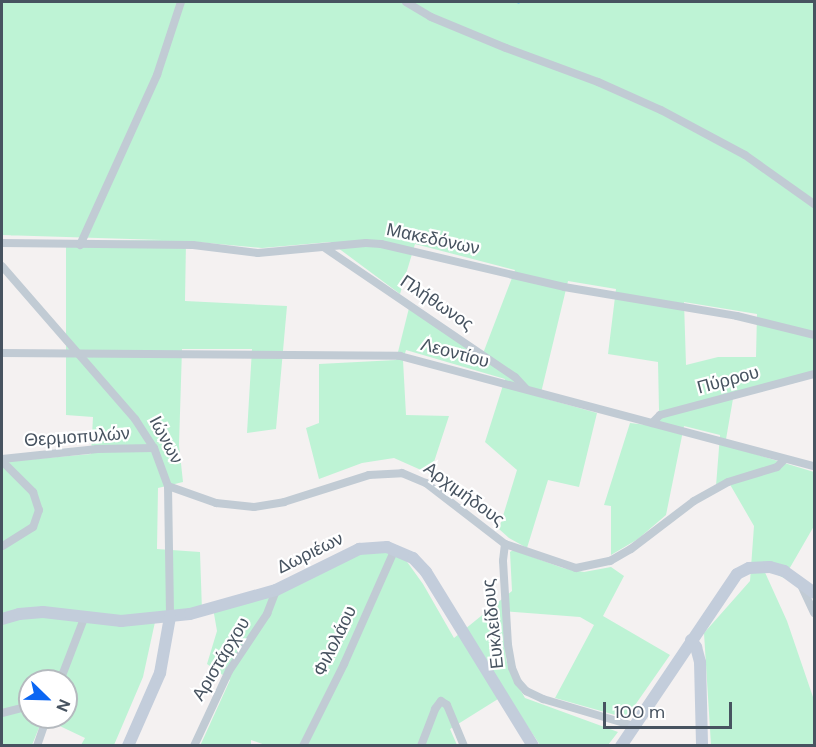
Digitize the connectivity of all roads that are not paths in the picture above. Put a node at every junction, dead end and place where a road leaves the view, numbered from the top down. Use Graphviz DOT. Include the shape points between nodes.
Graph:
graph roads {
  1 [pos="181,2"];
  2 [pos="406,2"];
  3 [pos="814,204"];
  4 [pos="2,243"];
  5 [pos="80,244"];
  6 [pos="325,248"];
  7 [pos="2,266"];
  8 [pos="814,335"];
  9 [pos="76,352"];
  10 [pos="2,353"];
  11 [pos="814,374"];
  12 [pos="526,390"];
  13 [pos="652,423"];
  14 [pos="154,448"];
  15 [pos="785,459"];
  16 [pos="2,460"];
  17 [pos="814,466"];
  18 [pos="168,486"];
  19 [pos="505,544"];
  20 [pos="2,546"];
  21 [pos="395,549"];
  22 [pos="800,582"];
  23 [pos="276,590"];
  24 [pos="814,593"];
  25 [pos="814,613"];
  26 [pos="85,616"];
  27 [pos="170,617"];
  28 [pos="2,619"];
  29 [pos="691,640"];
  30 [pos="65,669"];
  31 [pos="18,709"];
  32 [pos="2,713"];
  33 [pos="634,726"];
  34 [pos="42,729"];
  35 [pos="37,746"];
  36 [pos="128,746"];
  37 [pos="194,746"];
  38 [pos="303,746"];
  39 [pos="421,746"];
  40 [pos="464,746"];
  41 [pos="533,746"];
  42 [pos="621,746"];
  43 [pos="702,746"];
  1 -- 5 [label="street" via="157,75"];
  2 -- 3 [label="street" via="442,21 661,110 745,155"];
  4 -- 5 [label="street, Μακεδόνων"];
  5 -- 6 [label="street, Μακεδόνων" via="193,245 258,253"];
  6 -- 8 [label="street, Μακεδόνων" via="381,244 564,287 737,316"];
  6 -- 12 [label="street, Πλήθωνος" via="515,377"];
  7 -- 9 [label="street, Ιώνων"];
  9 -- 10 [label="street, Λεοντίου"];
  9 -- 12 [label="street, Λεοντίου" via="400,356"];
  9 -- 14 [label="street, Ιώνων" via="135,419"];
  11 -- 13 [label="street, Πύρρου" via="660,415"];
  12 -- 13 [label="street, Λεοντίου"];
  13 -- 15 [label="street, Λεοντίου"];
  14 -- 16 [label="street, Θερμοπυλών" via="97,449"];
  14 -- 18 [label="street, Ιώνων"];
  15 -- 17 [label="street, Λεοντίου"];
  15 -- 19 [label="street, Αρχιμήδους" via="777,467 728,482 694,501 610,561 576,568"];
  16 -- 20 [label="street" via="33,492 39,510 33,527"];
  18 -- 19 [label="street, Αρχιμήδους" via="216,503 254,507 284,502 369,475 402,473 426,483"];
  18 -- 27 [label="street, Ιώνων"];
  19 -- 33 [label="street, Ευκλείδους" via="508,645 520,684 526,692 543,699"];
  21 -- 23 [label="street, Δωριέων" via="359,549"];
  21 -- 38 [label="street, Φιλολάου"];
  21 -- 41 [label="street" via="413,558 426,572"];
  22 -- 24 [label="street"];
  22 -- 25 [label="street"];
  22 -- 29 [label="street" via="770,567 743,570 728,585"];
  23 -- 27 [label="street, Δωριέων"];
  23 -- 37 [label="street, Αριστάρχου" via="267,614 229,671"];
  26 -- 27 [label="street, Δωριέων" via="122,621"];
  26 -- 28 [label="street, Δωριέων" via="35,612"];
  26 -- 30 [label="street"];
  27 -- 36 [label="street, Ιώνων" via="160,673"];
  29 -- 33 [label="street"];
  29 -- 43 [label="street" via="700,662"];
  31 -- 32 [label="street"];
  33 -- 42 [label="street"];
  34 -- 35 [label="street"];
  39 -- 40 [label="street" via="441,701 447,705"];
}
